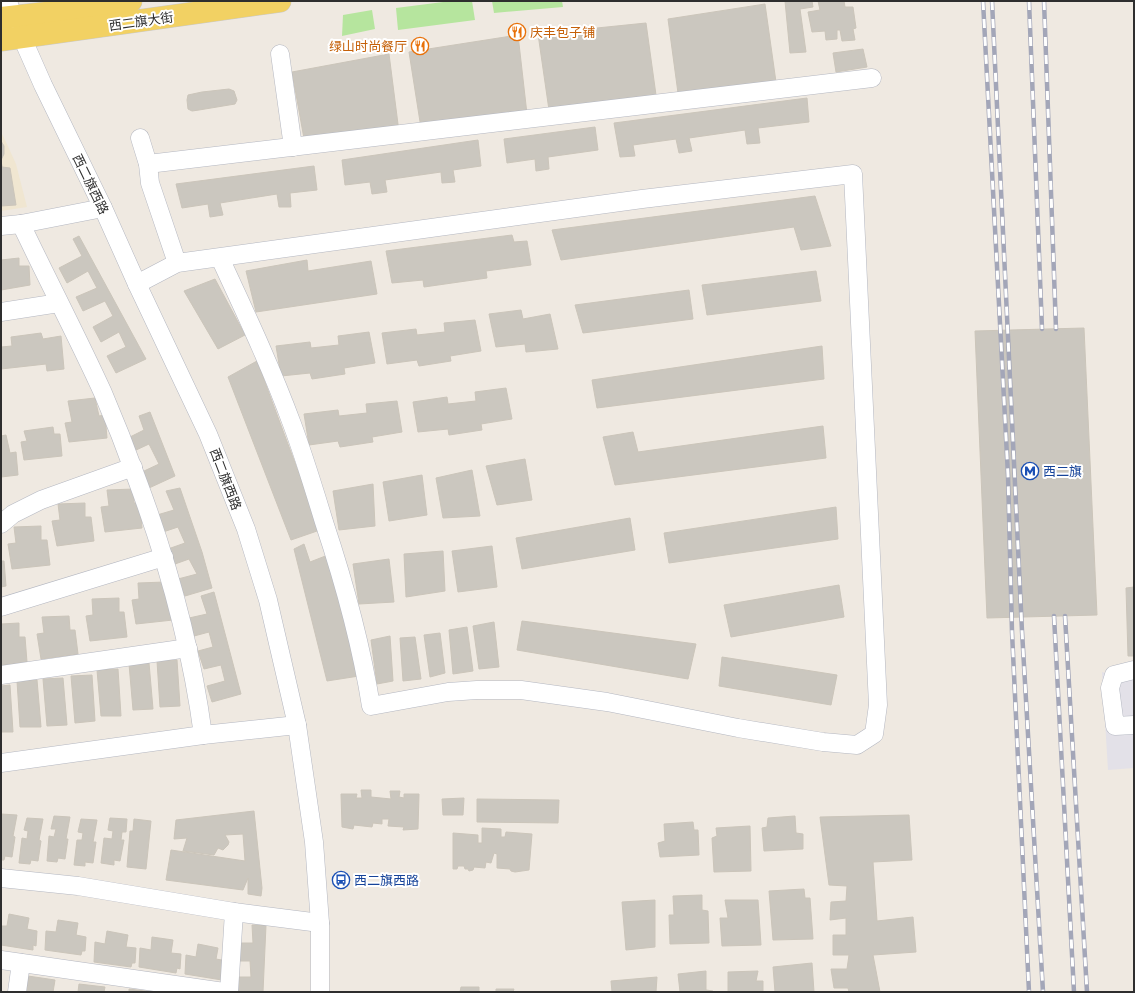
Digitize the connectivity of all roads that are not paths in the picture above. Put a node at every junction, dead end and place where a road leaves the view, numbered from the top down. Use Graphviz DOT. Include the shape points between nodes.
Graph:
graph roads {
  1 [pos="132,1"];
  2 [pos="280,1"];
  3 [pos="7,12"];
  4 [pos="12,38"];
  5 [pos="280,54"];
  6 [pos="872,78"];
  7 [pos="140,138"];
  8 [pos="293,146"];
  9 [pos="148,164"];
  10 [pos="103,208"];
  11 [pos="21,224"];
  12 [pos="1,226"];
  13 [pos="220,258"];
  14 [pos="177,263"];
  15 [pos="137,284"];
  16 [pos="59,304"];
  17 [pos="1,312"];
  18 [pos="133,468"];
  19 [pos="1,524"];
  20 [pos="164,557"];
  21 [pos="1,607"];
  22 [pos="188,648"];
  23 [pos="1134,670"];
  24 [pos="1,675"];
  25 [pos="297,725"];
  26 [pos="1134,726"];
  27 [pos="203,735"];
  28 [pos="1,763"];
  29 [pos="1,878"];
  30 [pos="234,912"];
  31 [pos="320,923"];
  32 [pos="1,960"];
  33 [pos="21,963"];
  34 [pos="17,992"];
  35 [pos="224,992"];
  36 [pos="229,992"];
  37 [pos="320,992"];
  1 -- 3 [label="main road, 西二旗大街"];
  2 -- 4 [label="main road, 西二旗大街"];
  3 -- 4 [label="street, 西二旗西路"];
  4 -- 10 [label="street, 西二旗西路" via="42,85"];
  5 -- 8 [label="street"];
  6 -- 8 [label="street"];
  7 -- 9 [label="street"];
  8 -- 9 [label="street"];
  9 -- 14 [label="street" via="150,183"];
  10 -- 11 [label="street"];
  10 -- 15 [label="street, 西二旗西路"];
  11 -- 12 [label="street"];
  11 -- 16 [label="street"];
  13 -- 13 [label="street" via="642,199 853,174 878,705 874,734 857,745 823,742 607,702 521,690 448,692 371,706 356,631 307,467 270,371"];
  13 -- 14 [label="street"];
  14 -- 15 [label="street"];
  15 -- 25 [label="street, 西二旗西路" via="208,434 246,529 268,600"];
  16 -- 17 [label="street"];
  16 -- 18 [label="street" via="103,394"];
  18 -- 19 [label="street" via="42,500 13,514"];
  18 -- 20 [label="street"];
  20 -- 21 [label="street"];
  20 -- 22 [label="street"];
  22 -- 24 [label="street"];
  22 -- 27 [label="street"];
  23 -- 26 [label="street" via="1114,675 1110,688 1115,726"];
  25 -- 27 [label="street"];
  25 -- 31 [label="street, 西二旗西路" via="314,842"];
  27 -- 28 [label="street"];
  29 -- 30 [label="street" via="78,886"];
  30 -- 31 [label="street"];
  30 -- 36 [label="street"];
  31 -- 37 [label="street, 西二旗西路"];
  32 -- 33 [label="street"];
  33 -- 34 [label="street"];
  33 -- 35 [label="street"];
}
